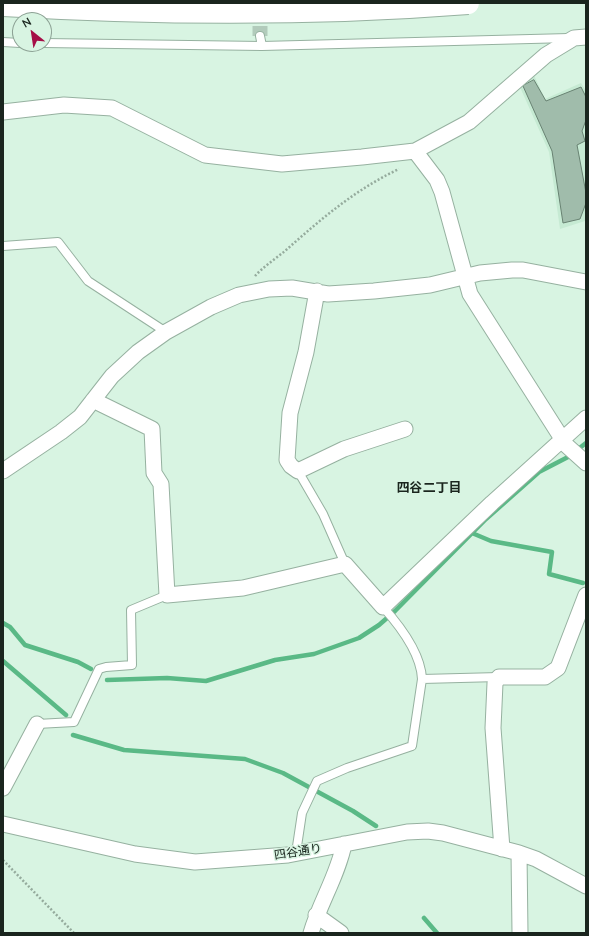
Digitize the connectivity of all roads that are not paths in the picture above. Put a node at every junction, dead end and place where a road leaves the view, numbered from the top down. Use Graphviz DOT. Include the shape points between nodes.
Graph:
graph roads {
  1 [pos="468,3"];
  2 [pos="3,5"];
  3 [pos="260,36"];
  4 [pos="580,38"];
  5 [pos="52,43"];
  6 [pos="262,46"];
  7 [pos="3,112"];
  8 [pos="415,150"];
  9 [pos="3,246"];
  10 [pos="464,276"];
  11 [pos="586,282"];
  12 [pos="317,291"];
  13 [pos="166,332"];
  14 [pos="93,400"];
  15 [pos="586,418"];
  16 [pos="405,429"];
  17 [pos="564,442"];
  18 [pos="583,461"];
  19 [pos="3,471"];
  20 [pos="298,471"];
  21 [pos="345,564"];
  22 [pos="586,595"];
  23 [pos="167,596"];
  24 [pos="383,607"];
  25 [pos="499,677"];
  26 [pos="422,679"];
  27 [pos="37,724"];
  28 [pos="3,788"];
  29 [pos="3,824"];
  30 [pos="344,844"];
  31 [pos="502,849"];
  32 [pos="296,853"];
  33 [pos="518,853"];
  34 [pos="586,886"];
  35 [pos="316,915"];
  36 [pos="311,933"];
  37 [pos="341,933"];
  38 [pos="520,933"];
  1 -- 2 [label="highway, bridge" via="187,12"];
  3 -- 6 [label="lane"];
  4 -- 6 [label="lane"];
  4 -- 8 [label="street" via="546,55 469,122"];
  5 -- 6 [label="lane"];
  7 -- 8 [label="street" via="64,105 112,108 206,156 282,164"];
  8 -- 10 [label="street" via="437,180 442,192 462,260"];
  9 -- 13 [label="lane" via="58,242 88,281"];
  10 -- 11 [label="street" via="500,270 523,270"];
  10 -- 12 [label="street" via="430,285 350,293 328,294"];
  10 -- 17 [label="street" via="470,294"];
  12 -- 13 [label="street" via="269,289 239,295"];
  12 -- 20 [label="street" via="306,352 290,413 287,460"];
  13 -- 14 [label="street" via="124,363"];
  14 -- 19 [label="street" via="80,417 61,432"];
  14 -- 23 [label="street" via="152,429 154,473 161,484"];
  15 -- 17 [label="street"];
  16 -- 20 [label="street" via="344,450"];
  17 -- 18 [label="street"];
  17 -- 24 [label="street" via="492,503"];
  20 -- 21 [label="lane" via="323,514"];
  21 -- 23 [label="street" via="243,588"];
  21 -- 24 [label="street"];
  22 -- 25 [label="street" via="558,668 545,677"];
  23 -- 27 [label="lane" via="131,610 132,665 99,670 74,722"];
  24 -- 26 [label="lane" via="396,622 422,668"];
  25 -- 26 [label="lane"];
  25 -- 31 [label="street" via="495,682 493,728"];
  26 -- 32 [label="lane" via="412,746 347,768 318,781 302,813"];
  27 -- 28 [label="street"];
  29 -- 32 [label="street, 四谷通り" via="135,854 195,862"];
  30 -- 31 [label="street, 四谷通り" via="407,832 428,832 443,833"];
  30 -- 32 [label="street, 四谷通り"];
  30 -- 35 [label="street" via="336,873"];
  31 -- 33 [label="street, 四谷通り"];
  33 -- 34 [label="street, 四谷通り" via="536,859"];
  33 -- 38 [label="street"];
  35 -- 36 [label="street"];
  35 -- 37 [label="street"];
}
